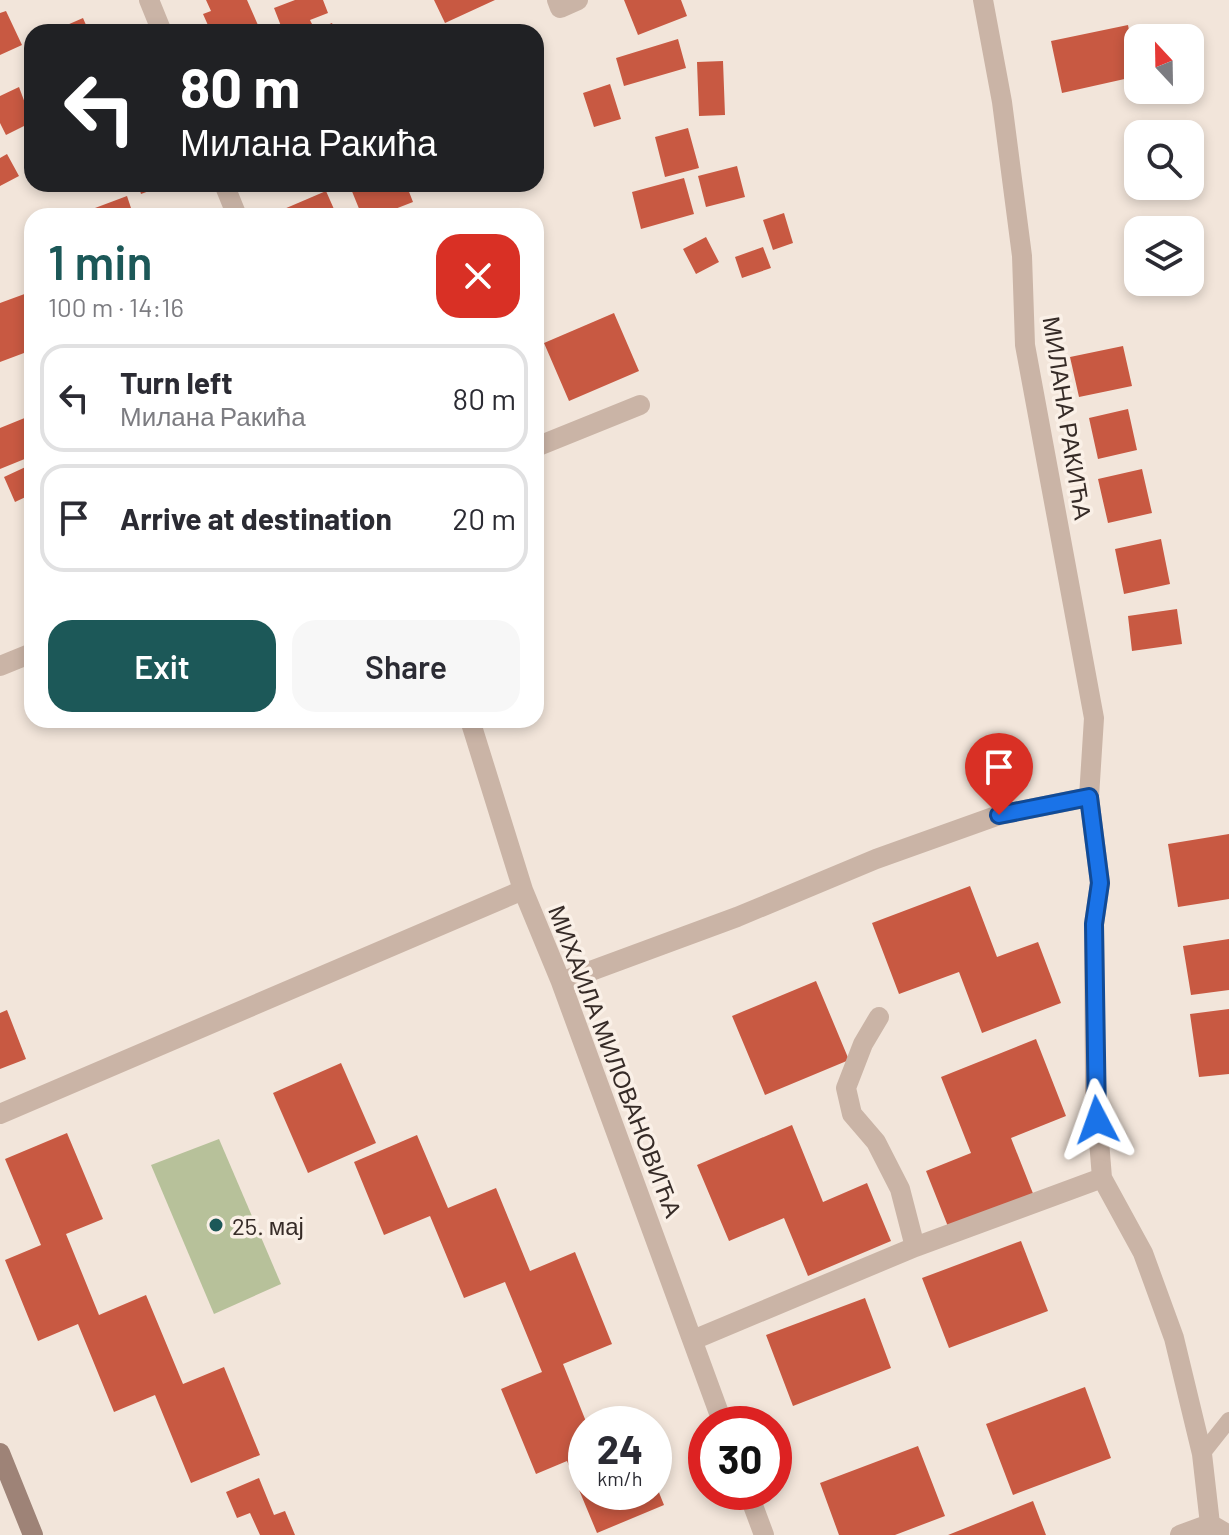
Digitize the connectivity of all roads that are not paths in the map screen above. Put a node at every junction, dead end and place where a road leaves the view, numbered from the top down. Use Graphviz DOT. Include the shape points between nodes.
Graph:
graph roads {
  1 [pos="149,0"];
  2 [pos="557,0"];
  3 [pos="578,0"];
  4 [pos="983,0"];
  5 [pos="159,24"];
  6 [pos="640,405"];
  7 [pos="544,444"];
  8 [pos="24,656"];
  9 [pos="0,666"];
  10 [pos="472,728"];
  11 [pos="1089,797"];
  12 [pos="523,890"];
  13 [pos="561,982"];
  14 [pos="879,1017"];
  15 [pos="0,1114"];
  16 [pos="1102,1178"];
  17 [pos="915,1247"];
  18 [pos="693,1340"];
  19 [pos="717,1406"];
  20 [pos="1229,1420"];
  21 [pos="0,1453"];
  22 [pos="1202,1454"];
  23 [pos="755,1510"];
  24 [pos="1210,1524"];
  25 [pos="33,1535"];
  26 [pos="764,1535"];
  27 [pos="1180,1535"];
  28 [pos="1229,1535"];
  1 -- 5 [label="street"];
  2 -- 3 [label="street" via="560,8"];
  4 -- 11 [label="street, МИЛАНА РАКИЋА" via="1022,256 1025,345 1094,718"];
  6 -- 7 [label="street"];
  8 -- 9 [label="street"];
  10 -- 12 [label="street"];
  11 -- 13 [label="street" via="999,815"];
  11 -- 16 [label="street, МИЛАНА РАКИЋА" via="1100,883 1094,924 1095,1076"];
  12 -- 13 [label="street, МИХАИЛА МИЛОВАНОВИЋА"];
  12 -- 15 [label="street, МИХАИЛА МИЛОВАНОВИЋА"];
  13 -- 18 [label="street, МИХАИЛА МИЛОВАНОВИЋА"];
  14 -- 17 [label="street" via="846,1088 852,1114 876,1142 900,1189"];
  16 -- 17 [label="street"];
  16 -- 22 [label="street, МИЛАНА РАКИЋА" via="1149,1267 1174,1338"];
  17 -- 18 [label="street"];
  18 -- 19 [label="street, МИХАИЛА МИЛОВАНОВИЋА"];
  20 -- 22 [label="lane"];
  21 -- 25 [label="street"];
  22 -- 24 [label="street, МИЛАНА РАКИЋА"];
  23 -- 26 [label="street"];
  24 -- 27 [label="street"];
  24 -- 28 [label="street"];
}
